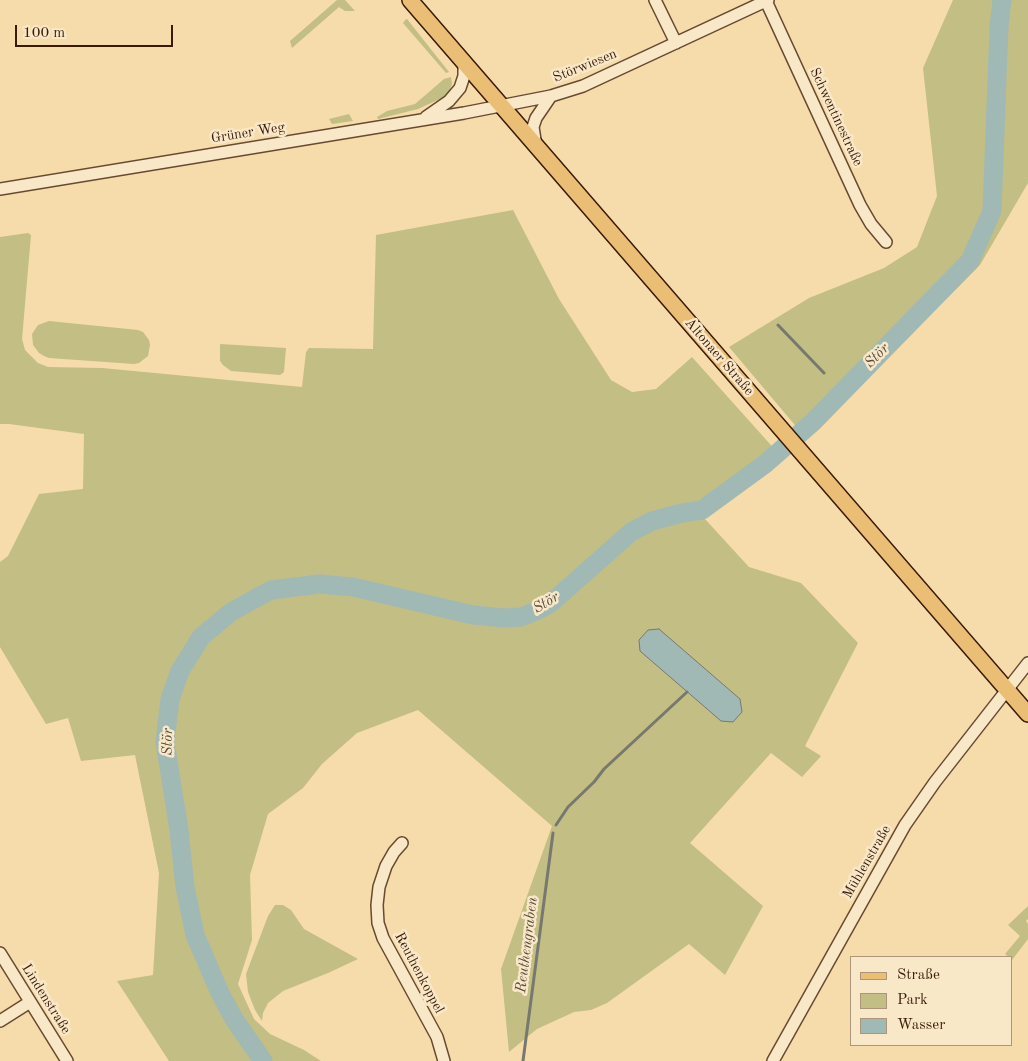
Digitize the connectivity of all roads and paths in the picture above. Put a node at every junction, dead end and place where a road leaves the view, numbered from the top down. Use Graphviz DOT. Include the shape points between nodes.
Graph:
graph roads {
  1 [pos="410,0"];
  2 [pos="655,0"];
  3 [pos="767,0"];
  4 [pos="676,43"];
  5 [pos="464,63"];
  6 [pos="551,96"];
  7 [pos="500,105"];
  8 [pos="423,120"];
  9 [pos="536,146"];
  10 [pos="0,189"];
  11 [pos="886,242"];
  12 [pos="1028,663"];
  13 [pos="1007,690"];
  14 [pos="1028,714"];
  15 [pos="402,843"];
  16 [pos="0,953"];
  17 [pos="30,1002"];
  18 [pos="0,1020"];
  19 [pos="67,1061"];
  20 [pos="444,1061"];
  21 [pos="773,1061"];
  1 -- 5 [label="main road, Altonaer Straße"];
  2 -- 4 [label="street"];
  3 -- 4 [label="street, Störwiesen"];
  3 -- 11 [label="street, Schwentinestraße" via="860,205"];
  4 -- 6 [label="street, Störwiesen" via="583,86"];
  5 -- 7 [label="main road, Altonaer Straße"];
  5 -- 8 [label="street" via="460,88 449,101"];
  6 -- 7 [label="street, Störwiesen"];
  6 -- 9 [label="street" via="536,118"];
  7 -- 8 [label="street, Grüner Weg"];
  7 -- 9 [label="main road, Altonaer Straße"];
  8 -- 10 [label="street, Grüner Weg"];
  9 -- 13 [label="main road, Altonaer Straße"];
  12 -- 13 [label="street, Mühlenstraße"];
  13 -- 14 [label="main road, Altonaer Straße"];
  13 -- 21 [label="street, Mühlenstraße" via="905,825"];
  15 -- 20 [label="street, Reuthenkoppel" via="386,866 379,887 378,923 437,1037"];
  16 -- 17 [label="street, Lindenstraße"];
  17 -- 18 [label="street"];
  17 -- 19 [label="street, Lindenstraße"];
}
